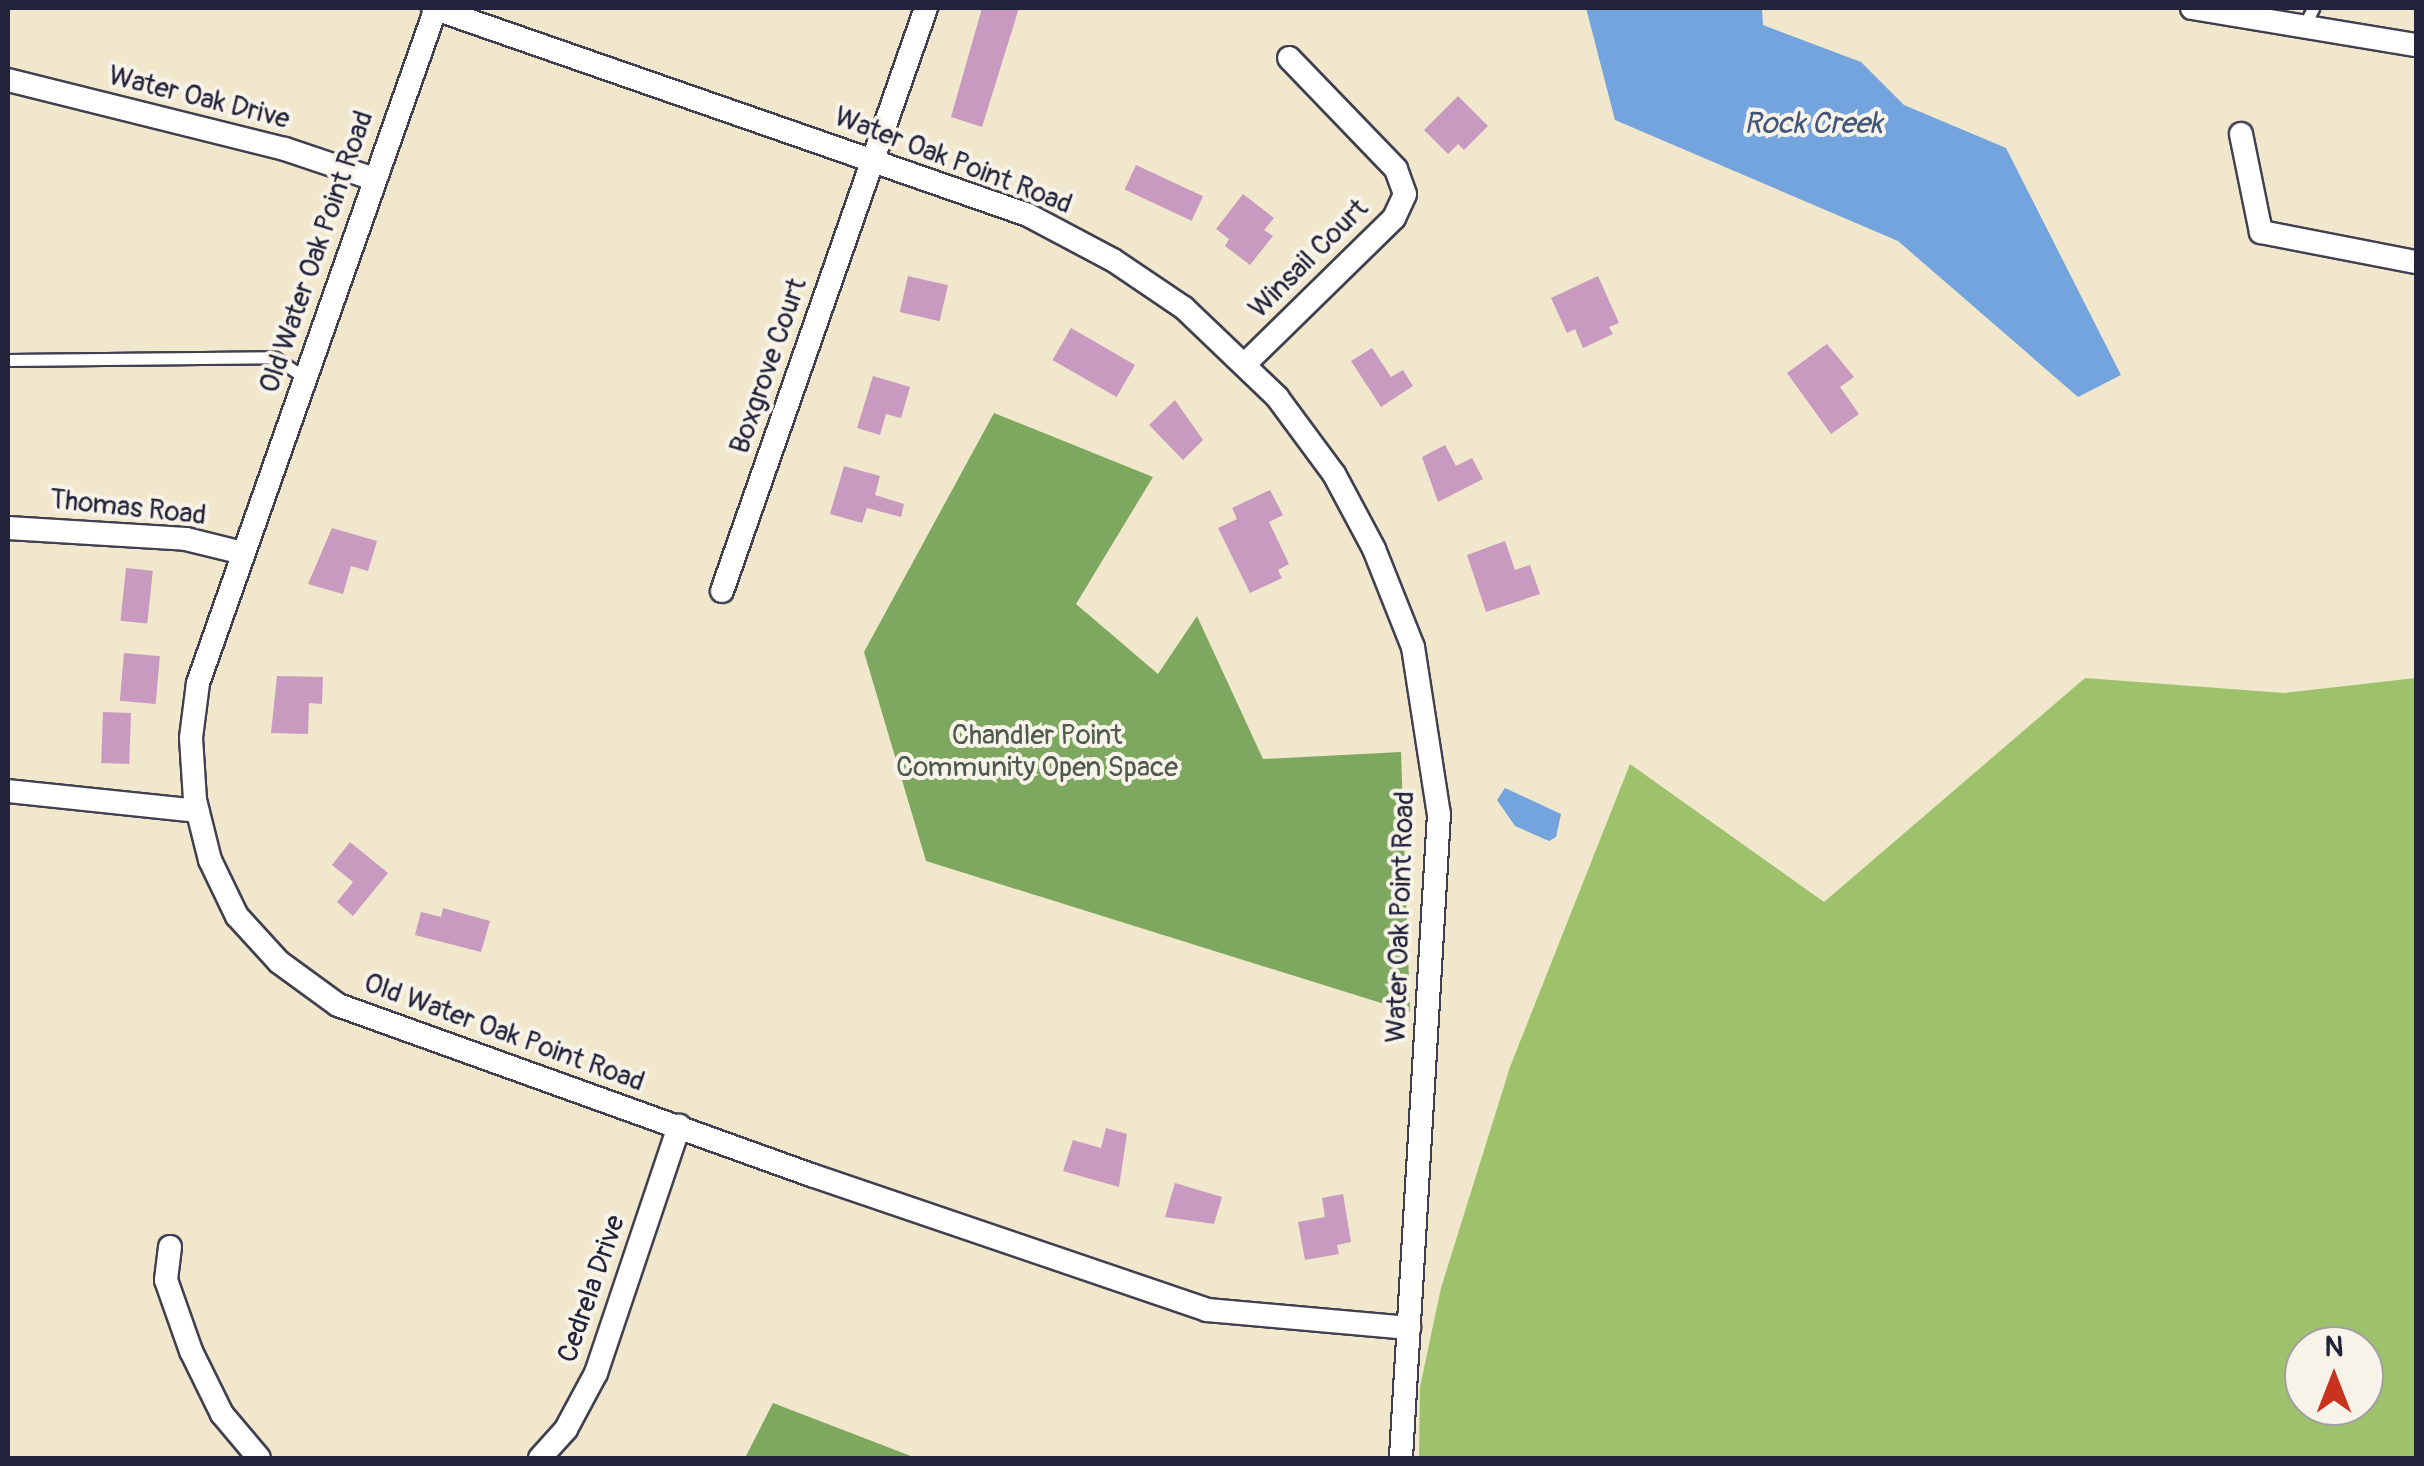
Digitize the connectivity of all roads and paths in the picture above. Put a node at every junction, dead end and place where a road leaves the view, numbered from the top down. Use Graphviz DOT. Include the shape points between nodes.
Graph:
graph roads {
  1 [pos="435,8"];
  2 [pos="926,8"];
  3 [pos="2192,8"];
  4 [pos="2310,15"];
  5 [pos="2416,45"];
  6 [pos="1289,58"];
  7 [pos="8,80"];
  8 [pos="2241,134"];
  9 [pos="872,161"];
  10 [pos="374,179"];
  11 [pos="2416,262"];
  12 [pos="8,360"];
  13 [pos="1246,363"];
  14 [pos="306,378"];
  15 [pos="8,528"];
  16 [pos="242,553"];
  17 [pos="722,591"];
  18 [pos="8,791"];
  19 [pos="196,811"];
  20 [pos="679,1126"];
  21 [pos="170,1247"];
  22 [pos="1409,1328"];
  23 [pos="259,1458"];
  24 [pos="540,1458"];
  25 [pos="1401,1458"];
  1 -- 9 [label="street, Water Oak Point Road"];
  1 -- 10 [label="street, Old Water Oak Point Road"];
  2 -- 9 [label="street, Boxgrove Court"];
  3 -- 4 [label="street"];
  4 -- 5 [label="street"];
  6 -- 13 [label="street, Winsail Court" via="1396,169 1404,194 1394,218"];
  7 -- 10 [label="street, Water Oak Drive" via="285,148"];
  8 -- 11 [label="street" via="2261,232"];
  9 -- 13 [label="street, Water Oak Point Road" via="1028,216 1113,260 1184,308"];
  9 -- 17 [label="street, Boxgrove Court"];
  10 -- 14 [label="street, Old Water Oak Point Road"];
  12 -- 14 [label="lane" via="274,357"];
  13 -- 22 [label="street, Water Oak Point Road" via="1303,429 1374,548 1413,647 1431,739 1438,873"];
  14 -- 16 [label="street, Old Water Oak Point Road"];
  15 -- 16 [label="street, Thomas Road" via="186,539"];
  16 -- 19 [label="street, Old Water Oak Point Road" via="196,697"];
  18 -- 19 [label="street"];
  19 -- 20 [label="street, Old Water Oak Point Road" via="222,893 238,916 279,962 338,1005"];
  20 -- 22 [label="street, Old Water Oak Point Road" via="1206,1310"];
  20 -- 24 [label="street, Cedrela Drive" via="596,1373 566,1430"];
  21 -- 23 [label="street" via="170,1300 191,1351 222,1414"];
  22 -- 25 [label="street, Water Oak Point Road"];
}
